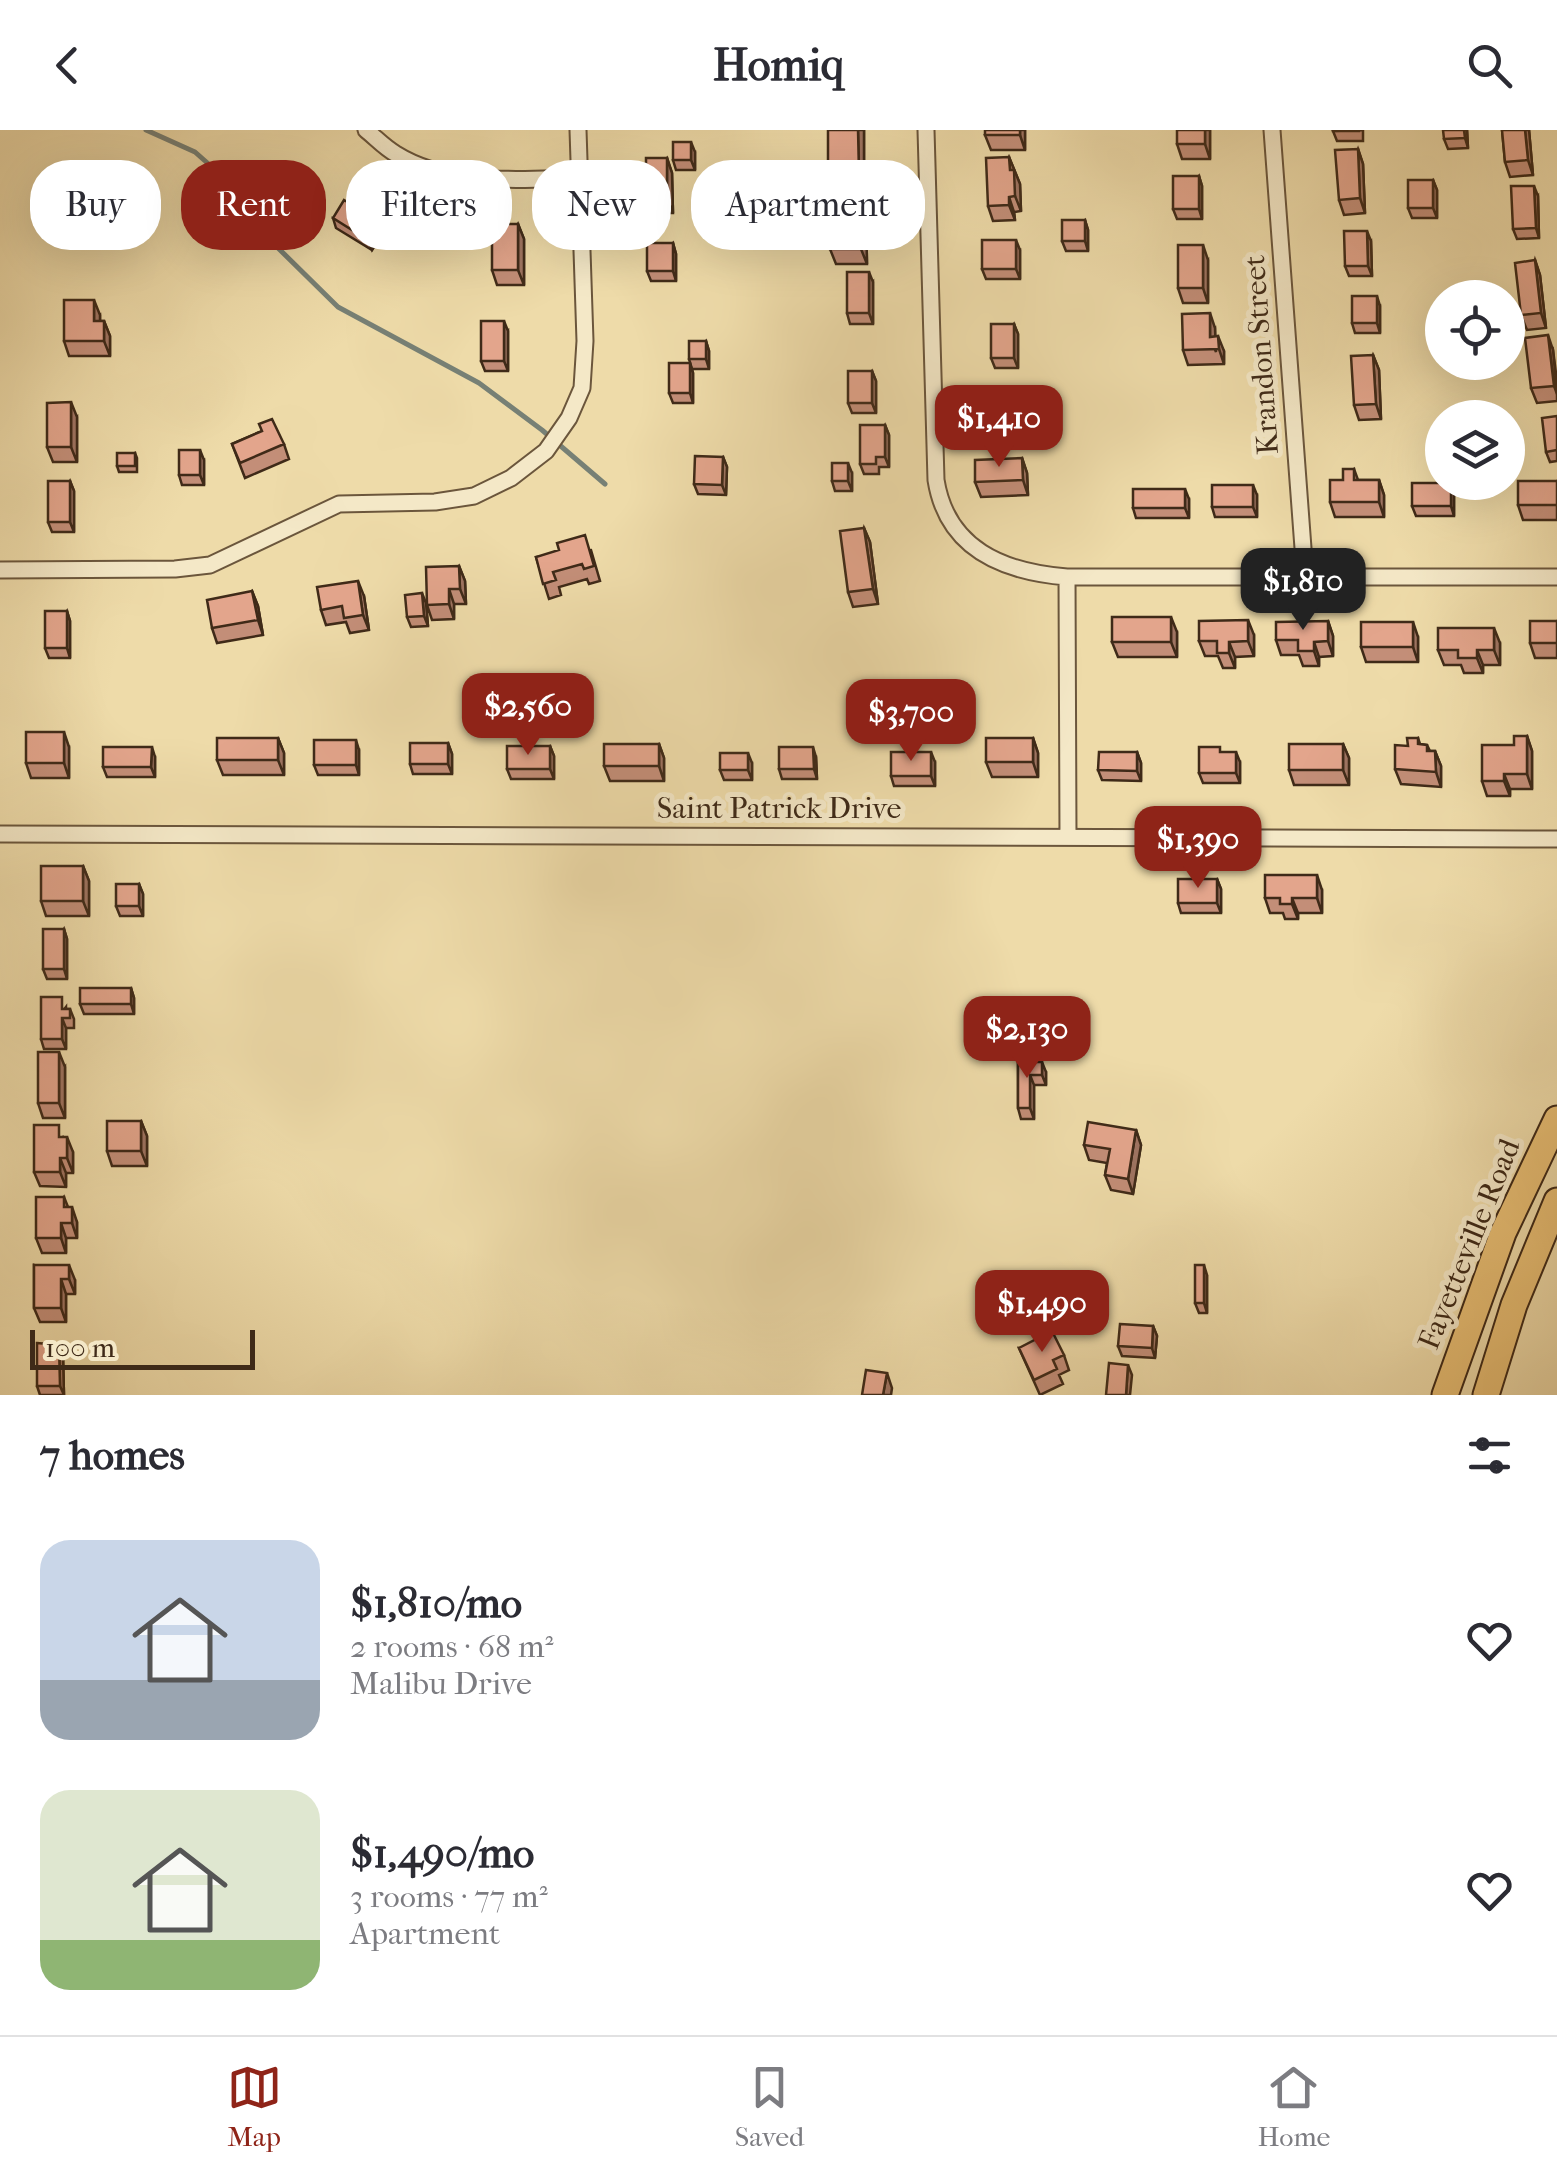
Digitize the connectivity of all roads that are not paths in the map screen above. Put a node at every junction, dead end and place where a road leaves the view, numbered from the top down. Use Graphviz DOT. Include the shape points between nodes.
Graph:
graph roads {
  1 [pos="366,130"];
  2 [pos="578,130"];
  3 [pos="926,130"];
  4 [pos="1272,130"];
  5 [pos="579,160"];
  6 [pos="532,179"];
  7 [pos="582,250"];
  8 [pos="0,570"];
  9 [pos="1305,575"];
  10 [pos="1067,577"];
  11 [pos="1557,578"];
  12 [pos="0,834"];
  13 [pos="1068,837"];
  14 [pos="1557,839"];
  15 [pos="1557,1119"];
  16 [pos="1557,1201"];
  17 [pos="1445,1395"];
  18 [pos="1486,1395"];
  1 -- 6 [label="street" via="431,170"];
  2 -- 5 [label="street"];
  3 -- 10 [label="street" via="936,480 943,512 960,536 992,558"];
  4 -- 9 [label="street, Krandon Street"];
  7 -- 8 [label="street" via="582,388 546,451 511,478 474,496 435,502 338,504 210,565"];
  9 -- 10 [label="street"];
  9 -- 11 [label="street"];
  10 -- 13 [label="street"];
  12 -- 13 [label="street, Saint Patrick Drive"];
  13 -- 14 [label="street, Saint Patrick Drive"];
  15 -- 17 [label="highway, Fayetteville Road" via="1503,1234"];
  16 -- 18 [label="highway"];
}
